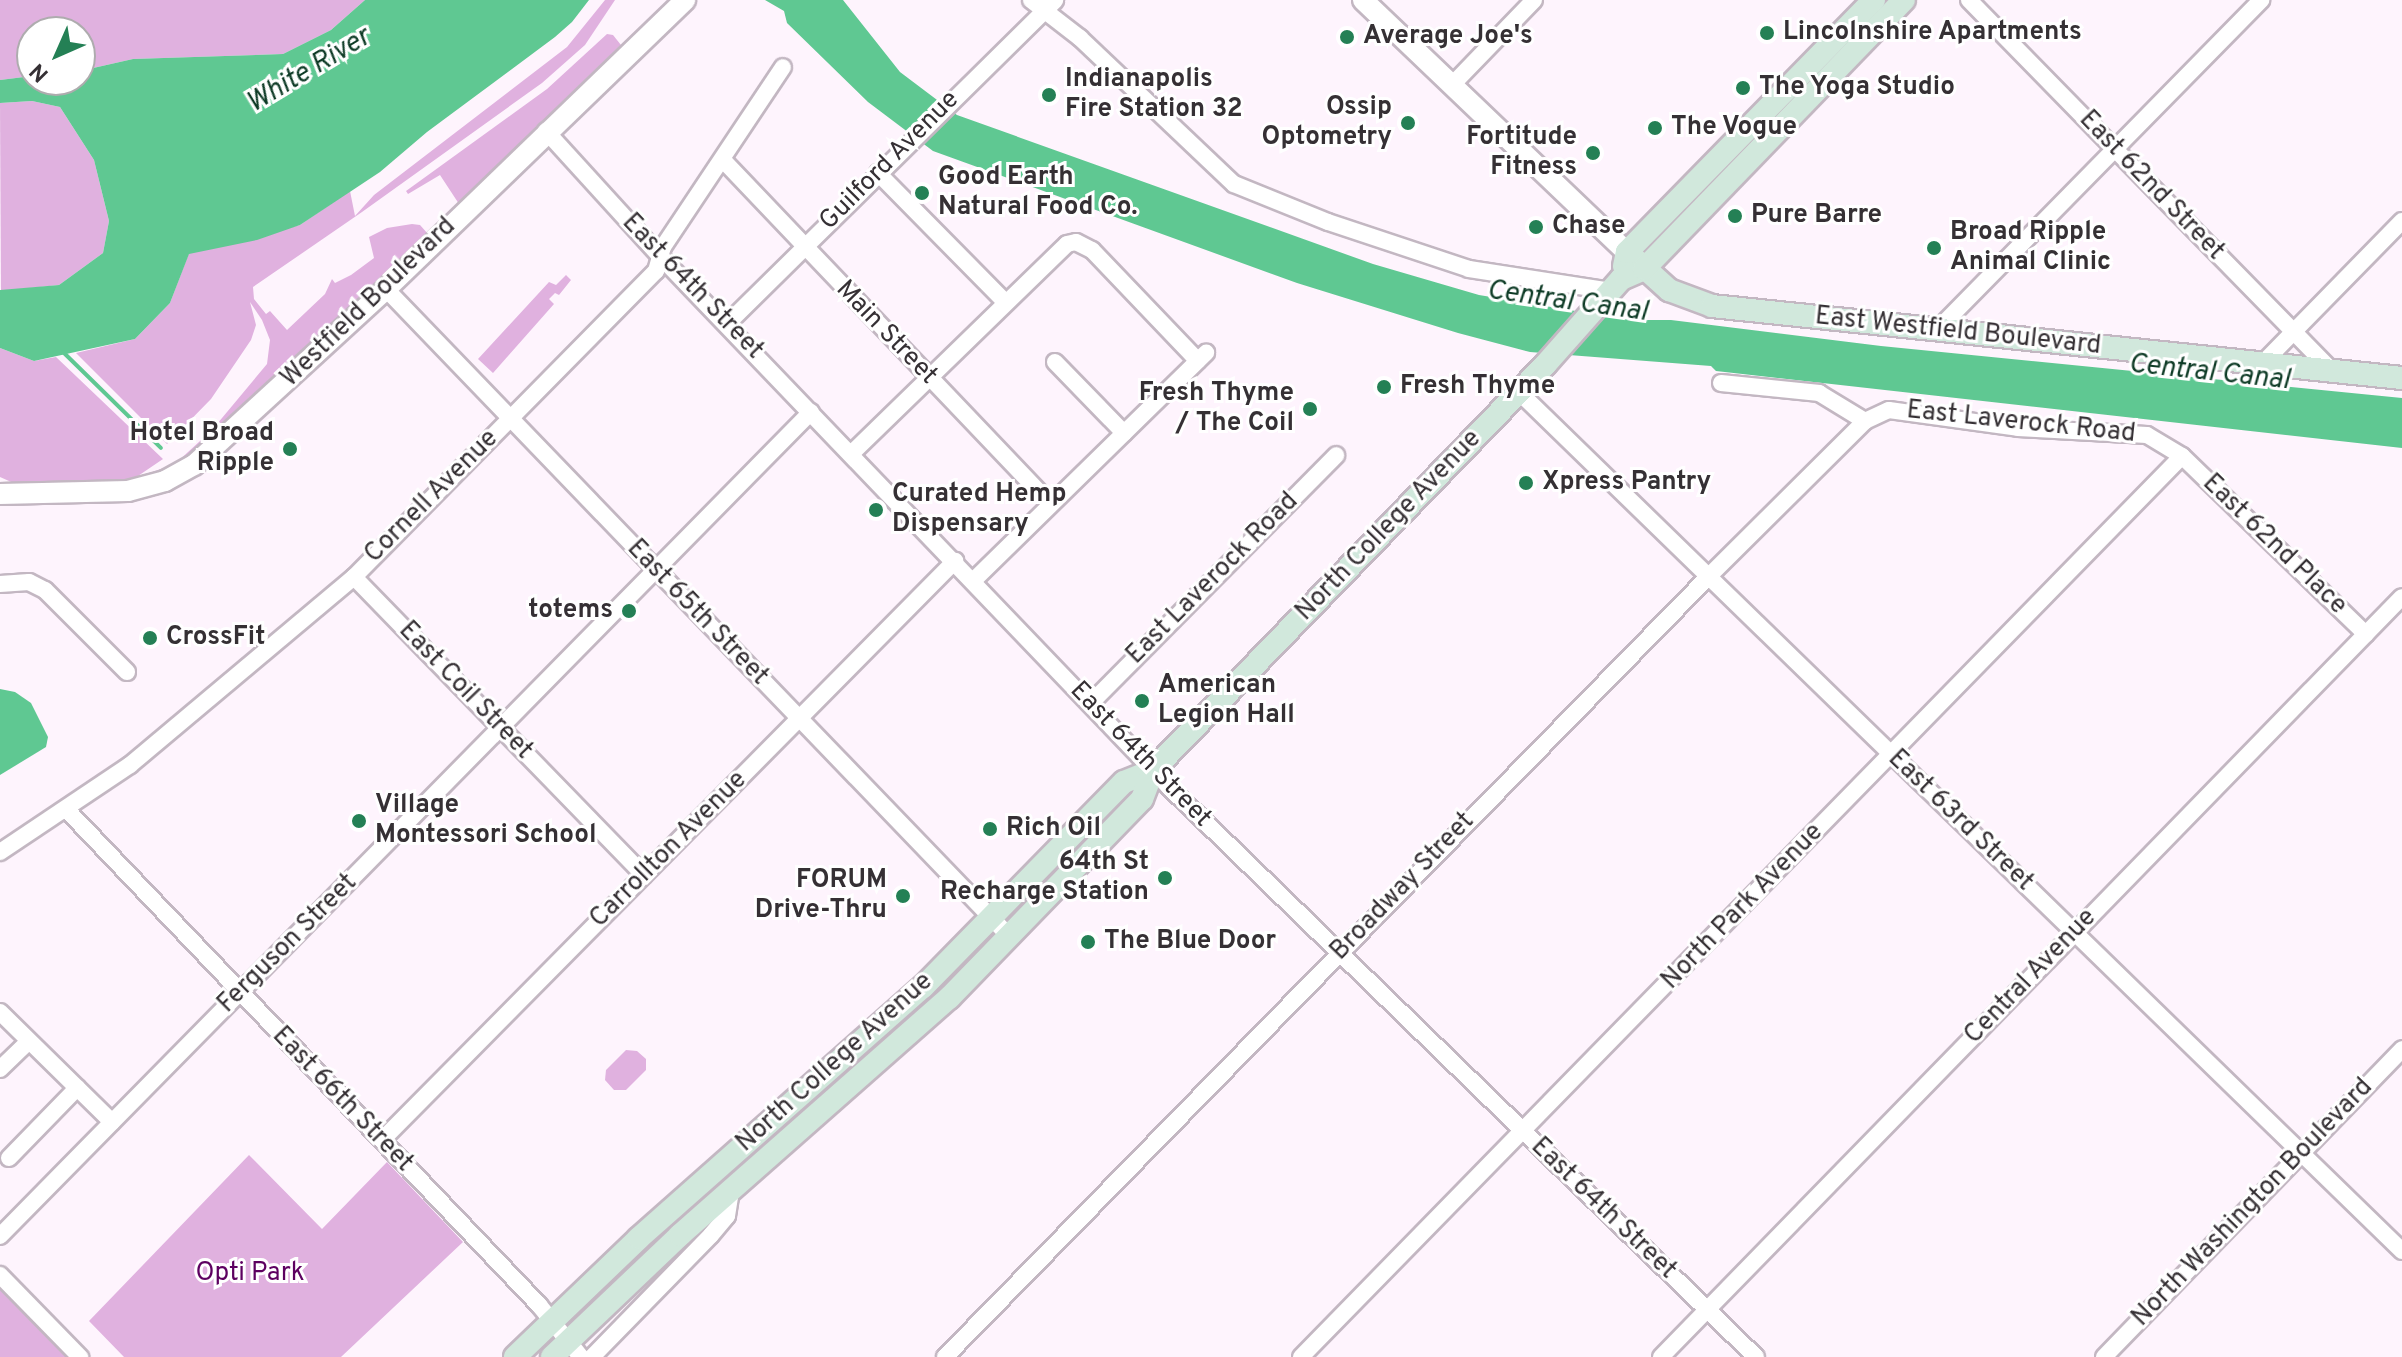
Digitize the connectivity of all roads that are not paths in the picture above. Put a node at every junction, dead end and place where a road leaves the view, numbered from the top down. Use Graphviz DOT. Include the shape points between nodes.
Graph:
graph roads {
  1 [pos="685,0"];
  2 [pos="1031,0"];
  3 [pos="1363,0"];
  4 [pos="1534,0"];
  5 [pos="1874,0"];
  6 [pos="1904,0"];
  7 [pos="1969,0"];
  8 [pos="2261,0"];
  9 [pos="1050,5"];
  10 [pos="783,67"];
  11 [pos="1452,85"];
  12 [pos="546,131"];
  13 [pos="2114,148"];
  14 [pos="723,160"];
  15 [pos="878,173"];
  16 [pos="2402,221"];
  17 [pos="805,246"];
  18 [pos="1627,252"];
  19 [pos="659,255"];
  20 [pos="1644,269"];
  21 [pos="386,289"];
  22 [pos="1612,290"];
  23 [pos="1005,302"];
  24 [pos="727,324"];
  25 [pos="1939,328"];
  26 [pos="2294,332"];
  27 [pos="1055,362"];
  28 [pos="2262,364"];
  29 [pos="2333,372"];
  30 [pos="928,377"];
  31 [pos="2402,378"];
  32 [pos="1721,383"];
  33 [pos="1519,392"];
  34 [pos="811,412"];
  35 [pos="510,418"];
  36 [pos="1865,421"];
  37 [pos="1124,433"];
  38 [pos="851,454"];
  39 [pos="1336,455"];
  40 [pos="2182,456"];
  41 [pos="0,494"];
  42 [pos="1051,504"];
  43 [pos="955,561"];
  44 [pos="656,570"];
  45 [pos="354,577"];
  46 [pos="1708,577"];
  47 [pos="974,580"];
  48 [pos="0,584"];
  49 [pos="2402,597"];
  50 [pos="2366,634"];
  51 [pos="127,672"];
  52 [pos="1090,704"];
  53 [pos="798,720"];
  54 [pos="501,728"];
  55 [pos="1892,755"];
  56 [pos="1153,770"];
  57 [pos="67,810"];
  58 [pos="0,852"];
  59 [pos="644,875"];
  60 [pos="990,918"];
  61 [pos="2075,932"];
  62 [pos="1009,936"];
  63 [pos="1339,953"];
  64 [pos="239,994"];
  65 [pos="0,1012"];
  66 [pos="29,1041"];
  67 [pos="2402,1049"];
  68 [pos="0,1069"];
  69 [pos="77,1088"];
  70 [pos="112,1122"];
  71 [pos="1523,1132"];
  72 [pos="382,1140"];
  73 [pos="2300,1153"];
  74 [pos="9,1158"];
  75 [pos="731,1190"];
  76 [pos="0,1236"];
  77 [pos="2402,1251"];
  78 [pos="0,1275"];
  79 [pos="1707,1310"];
  80 [pos="552,1321"];
  81 [pos="575,1349"];
  82 [pos="80,1357"];
  83 [pos="515,1357"];
  84 [pos="552,1357"];
  85 [pos="592,1357"];
  86 [pos="945,1357"];
  87 [pos="1301,1357"];
  88 [pos="1661,1357"];
  89 [pos="1756,1357"];
  90 [pos="2104,1357"];
  1 -- 12 [label="street, Westfield Boulevard"];
  2 -- 9 [label="street"];
  3 -- 11 [label="street"];
  4 -- 11 [label="street"];
  5 -- 18 [label="main road"];
  6 -- 20 [label="main road, North College Avenue"];
  7 -- 13 [label="street, East 62nd Street"];
  8 -- 13 [label="street"];
  9 -- 15 [label="street, Guilford Avenue"];
  9 -- 22 [label="street" via="1234,184 1447,263 1513,278"];
  10 -- 14 [label="street, Cornell Avenue"];
  11 -- 18 [label="street"];
  12 -- 19 [label="street, East 64th Street"];
  12 -- 21 [label="street, Westfield Boulevard"];
  13 -- 25 [label="street"];
  13 -- 26 [label="street, East 62nd Street"];
  14 -- 17 [label="street, Main Street"];
  14 -- 19 [label="street, Cornell Avenue"];
  15 -- 17 [label="street, Guilford Avenue"];
  15 -- 23 [label="street"];
  16 -- 26 [label="street"];
  17 -- 24 [label="street, Guilford Avenue"];
  17 -- 30 [label="street, Main Street"];
  18 -- 20 [label="main road, East Westfield Boulevard"];
  18 -- 22 [label="main road, North College Avenue"];
  19 -- 24 [label="street, East 64th Street"];
  19 -- 35 [label="street, Cornell Avenue" via="657,270"];
  20 -- 22 [label="main road, North College Avenue"];
  20 -- 25 [label="main road, East Westfield Boulevard" via="1678,295 1712,306"];
  21 -- 35 [label="street, East 65th Street"];
  21 -- 41 [label="street, Westfield Boulevard" via="237,429 175,476 102,494"];
  22 -- 33 [label="main road, North College Avenue"];
  23 -- 30 [label="street"];
  23 -- 37 [label="street" via="1060,248 1076,242 1092,250 1202,357"];
  24 -- 34 [label="street, East 64th Street"];
  25 -- 28 [label="main road, East Westfield Boulevard"];
  26 -- 28 [label="street"];
  26 -- 29 [label="street, East 62nd Street"];
  27 -- 37 [label="street"];
  28 -- 29 [label="main road, East Westfield Boulevard"];
  29 -- 31 [label="main road, East Westfield Boulevard"];
  30 -- 38 [label="street"];
  30 -- 42 [label="street, Main Street"];
  32 -- 36 [label="street" via="1819,393"];
  33 -- 46 [label="street, East 63rd Street"];
  33 -- 56 [label="main road, North College Avenue"];
  34 -- 38 [label="street, East 64th Street"];
  34 -- 44 [label="street, Ferguson Street"];
  35 -- 44 [label="street, East 65th Street"];
  35 -- 45 [label="street, Cornell Avenue"];
  36 -- 40 [label="street, East Laverock Road" via="1889,410 2018,428 2147,435"];
  36 -- 46 [label="street, Broadway Street"];
  37 -- 42 [label="street"];
  38 -- 43 [label="street, East 64th Street"];
  39 -- 52 [label="street, East Laverock Road"];
  40 -- 50 [label="street, East 62nd Place"];
  40 -- 55 [label="street, North Park Avenue"];
  42 -- 47 [label="street"];
  43 -- 47 [label="street, East 64th Street"];
  43 -- 53 [label="street, Carrollton Avenue"];
  44 -- 53 [label="street, East 65th Street"];
  44 -- 54 [label="street, Ferguson Street"];
  45 -- 54 [label="street, East Coil Street"];
  45 -- 57 [label="street, Cornell Avenue" via="171,732"];
  46 -- 55 [label="street, East 63rd Street"];
  46 -- 63 [label="street, Broadway Street"];
  47 -- 52 [label="street, East 64th Street"];
  48 -- 51 [label="street" via="29,582 45,590"];
  49 -- 50 [label="street, Central Avenue"];
  50 -- 61 [label="street, Central Avenue"];
  52 -- 56 [label="street, East 64th Street"];
  53 -- 59 [label="street, Carrollton Avenue"];
  53 -- 60 [label="street, East 65th Street"];
  54 -- 59 [label="street, East Coil Street"];
  54 -- 64 [label="street, Ferguson Street"];
  55 -- 61 [label="street, East 63rd Street"];
  55 -- 71 [label="street, North Park Avenue"];
  56 -- 60 [label="main road, North College Avenue" via="1124,782"];
  56 -- 62 [label="main road, North College Avenue" via="1142,799"];
  56 -- 63 [label="street, East 64th Street"];
  57 -- 58 [label="street, Cornell Avenue"];
  57 -- 64 [label="street, East 66th Street"];
  59 -- 72 [label="street, Carrollton Avenue"];
  60 -- 62 [label="street, East 65th Street"];
  60 -- 80 [label="main road, North College Avenue" via="869,1037 717,1167"];
  61 -- 73 [label="street, East 63rd Street"];
  61 -- 79 [label="street, Central Avenue"];
  62 -- 75 [label="main road, North College Avenue" via="920,1026"];
  63 -- 71 [label="street, East 64th Street"];
  63 -- 86 [label="street, Broadway Street"];
  64 -- 70 [label="street, Ferguson Street"];
  64 -- 72 [label="street, East 66th Street"];
  65 -- 66 [label="street"];
  66 -- 68 [label="street"];
  66 -- 69 [label="street"];
  67 -- 73 [label="street, North Washington Boulevard"];
  69 -- 70 [label="street"];
  69 -- 74 [label="street"];
  70 -- 76 [label="street, Ferguson Street"];
  71 -- 79 [label="street, East 64th Street"];
  71 -- 87 [label="street, North Park Avenue"];
  72 -- 80 [label="street, East 66th Street"];
  73 -- 77 [label="street, East 63rd Street"];
  73 -- 90 [label="street, North Washington Boulevard"];
  75 -- 81 [label="main road, North College Avenue"];
  75 -- 85 [label="street" via="727,1216"];
  78 -- 82 [label="street"];
  79 -- 88 [label="street, Central Avenue"];
  79 -- 89 [label="street, East 64th Street"];
  80 -- 81 [label="street, East 66th Street"];
  80 -- 83 [label="main road, North College Avenue"];
  81 -- 84 [label="main road, North College Avenue"];
}
